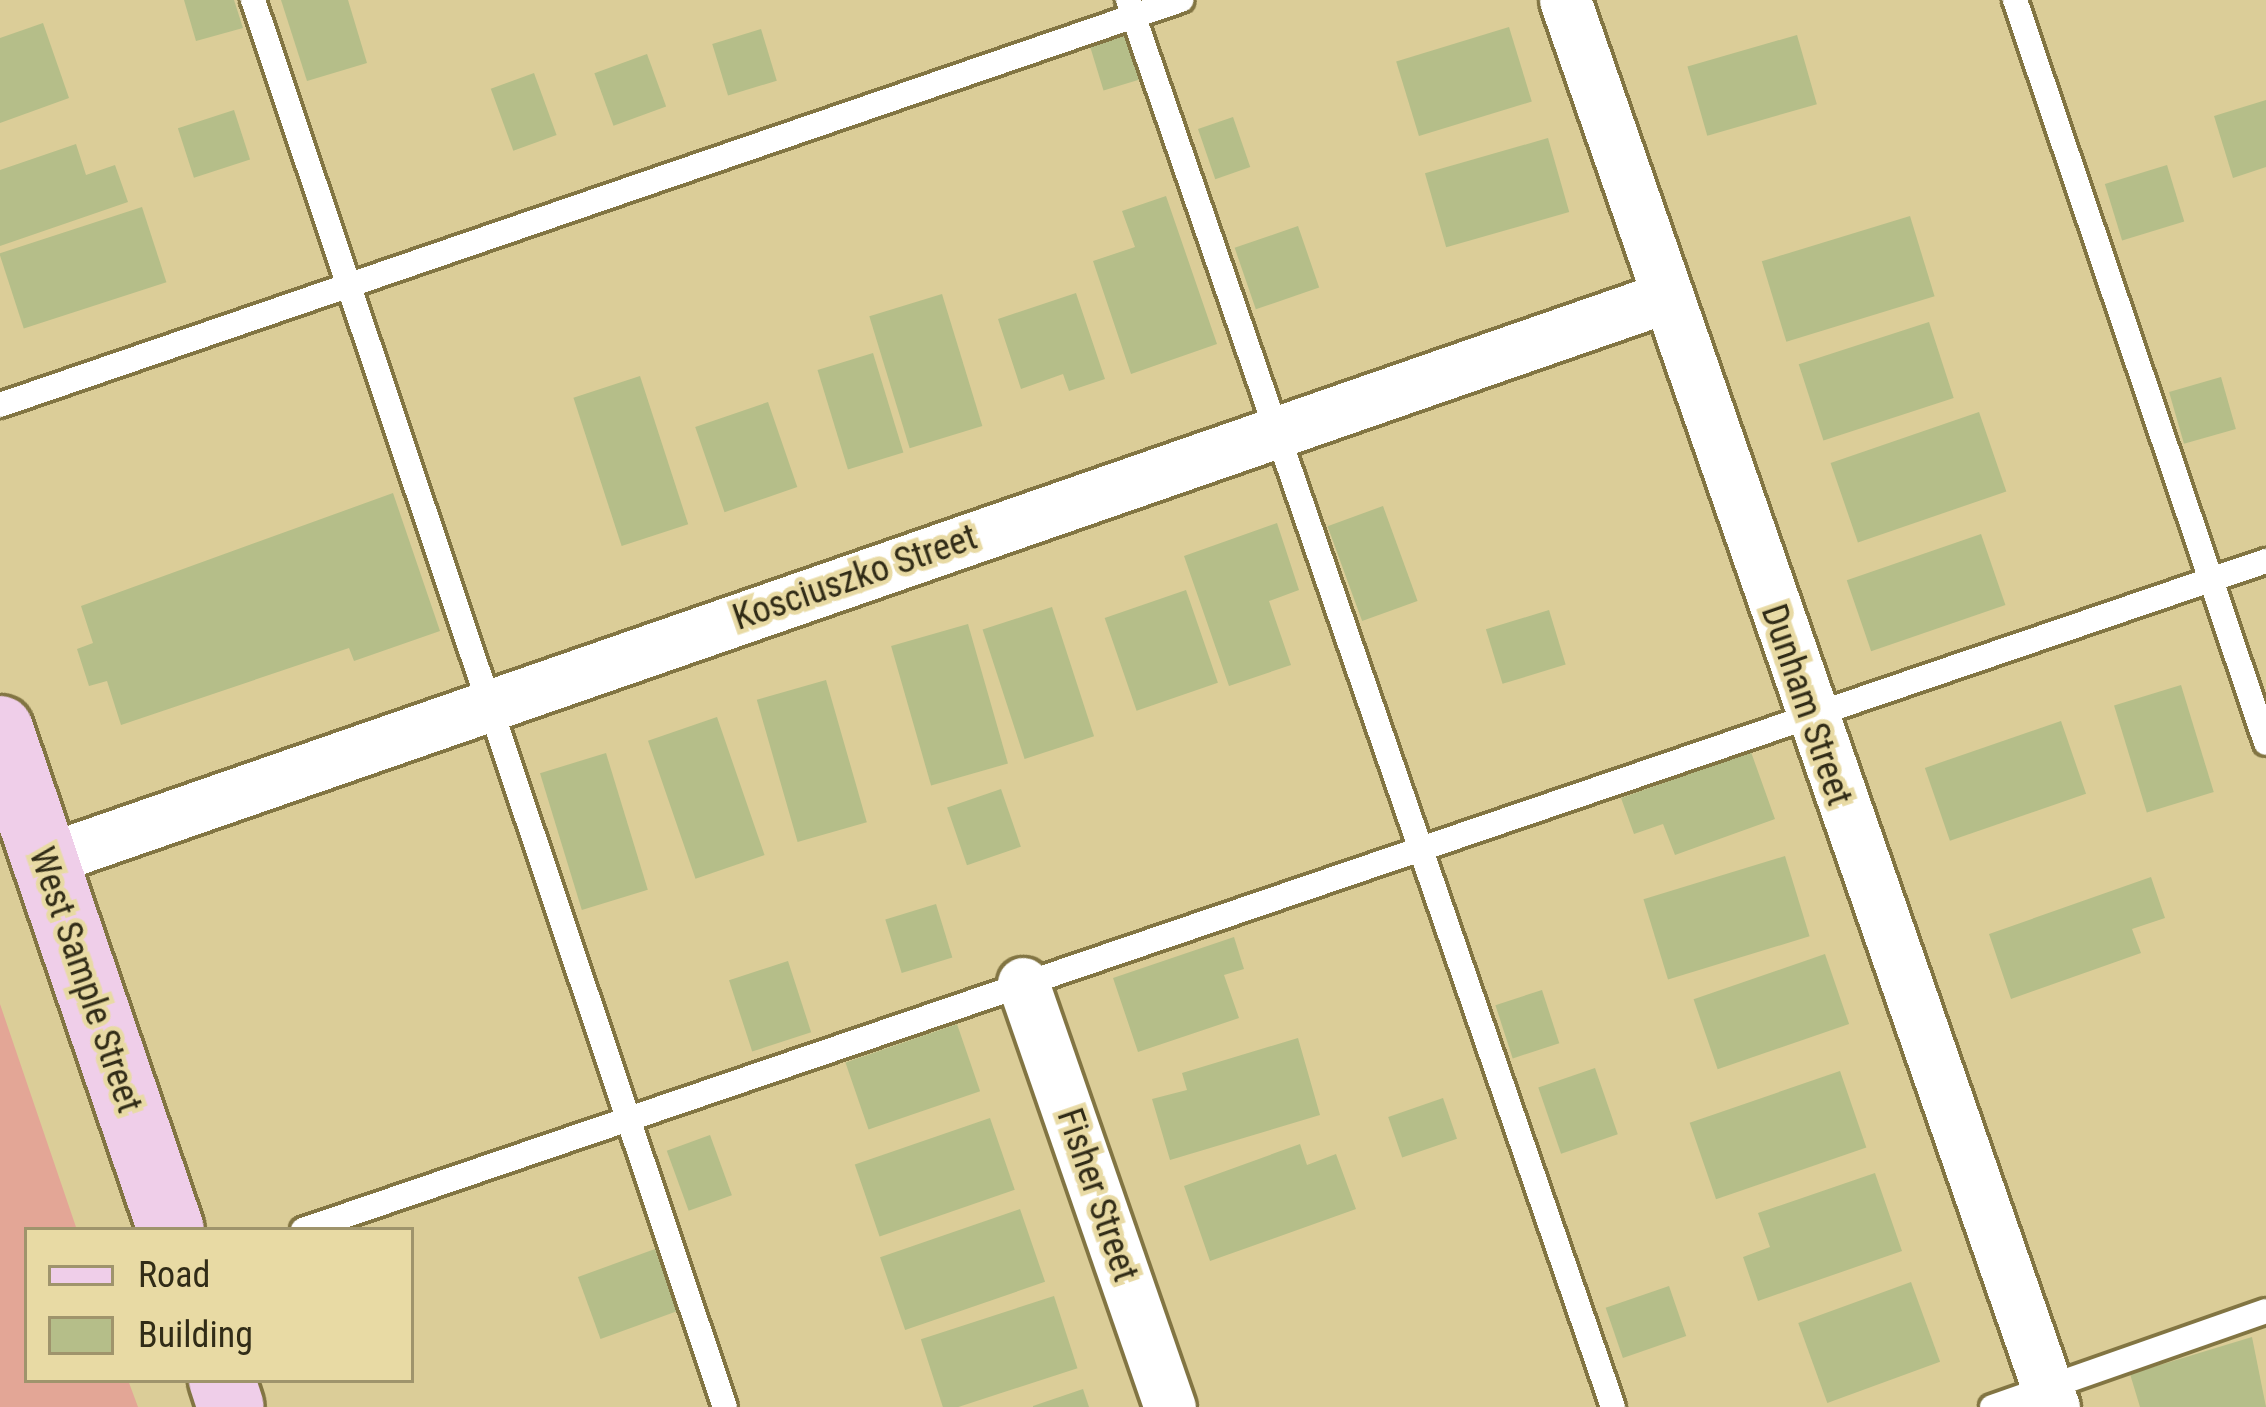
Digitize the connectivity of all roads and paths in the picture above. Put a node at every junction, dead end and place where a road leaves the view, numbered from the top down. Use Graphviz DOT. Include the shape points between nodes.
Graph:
graph roads {
  1 [pos="253,0"];
  2 [pos="1181,0"];
  3 [pos="1565,0"];
  4 [pos="2014,0"];
  5 [pos="1131,9"];
  6 [pos="348,286"];
  7 [pos="1666,297"];
  8 [pos="0,405"];
  9 [pos="1276,432"];
  10 [pos="2266,561"];
  11 [pos="2207,580"];
  12 [pos="487,706"];
  13 [pos="1808,716"];
  14 [pos="0,729"];
  15 [pos="2266,743"];
  16 [pos="1418,850"];
  17 [pos="45,860"];
  18 [pos="1023,983"];
  19 [pos="626,1121"];
  20 [pos="169,1227"];
  21 [pos="312,1227"];
  22 [pos="2266,1311"];
  23 [pos="2050,1397"];
  24 [pos="725,1407"];
  25 [pos="1171,1407"];
  26 [pos="1613,1407"];
  27 [pos="1992,1407"];
  1 -- 6 [label="lane"];
  2 -- 5 [label="lane"];
  3 -- 7 [label="street, Dunham Street"];
  4 -- 11 [label="lane"];
  5 -- 6 [label="lane"];
  5 -- 9 [label="lane"];
  6 -- 8 [label="lane"];
  6 -- 12 [label="lane"];
  7 -- 9 [label="street, Kosciuszko Street"];
  7 -- 13 [label="street, Dunham Street"];
  9 -- 12 [label="street, Kosciuszko Street"];
  9 -- 16 [label="lane"];
  10 -- 11 [label="lane"];
  11 -- 13 [label="lane"];
  11 -- 15 [label="lane"];
  12 -- 17 [label="street, Kosciuszko Street"];
  12 -- 19 [label="lane"];
  13 -- 16 [label="lane"];
  13 -- 23 [label="street, Dunham Street"];
  14 -- 17 [label="main road, West Sample Street"];
  16 -- 18 [label="lane"];
  16 -- 26 [label="lane"];
  17 -- 20 [label="main road, West Sample Street"];
  18 -- 19 [label="lane"];
  18 -- 25 [label="street, Fisher Street"];
  19 -- 21 [label="lane"];
  19 -- 24 [label="lane"];
  22 -- 23 [label="lane"];
  23 -- 27 [label="lane"];
}
